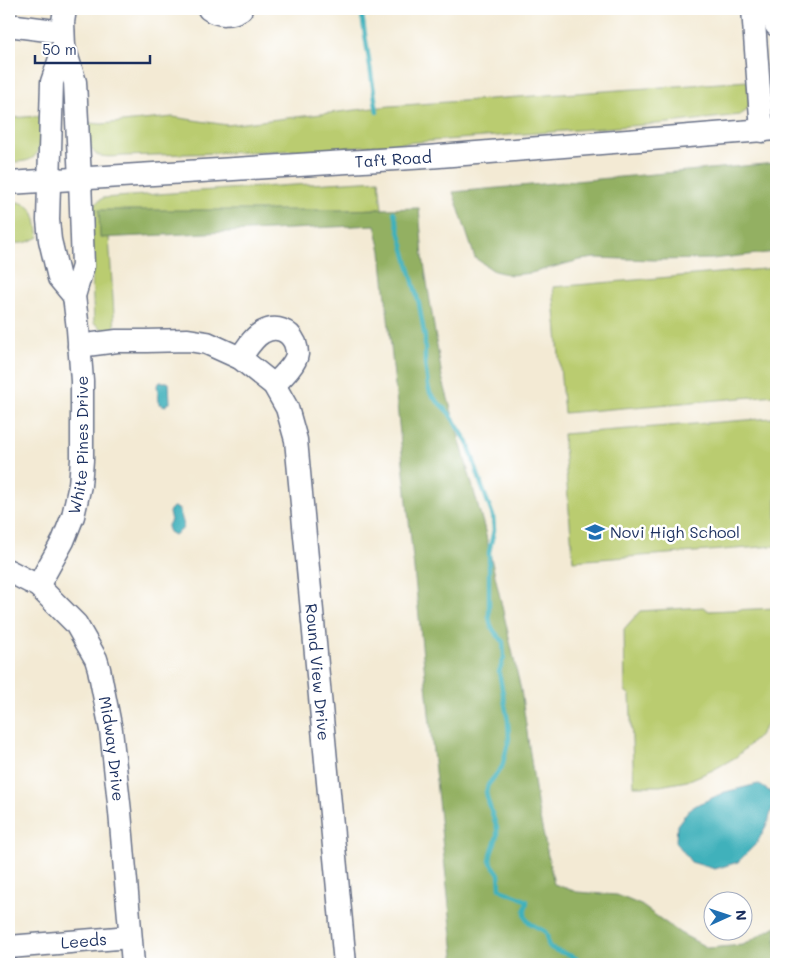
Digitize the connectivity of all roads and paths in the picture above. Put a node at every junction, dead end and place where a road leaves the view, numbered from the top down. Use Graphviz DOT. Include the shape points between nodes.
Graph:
graph roads {
  1 [pos="65,9"];
  2 [pos="209,9"];
  3 [pos="241,9"];
  4 [pos="753,9"];
  5 [pos="771,9"];
  6 [pos="776,24"];
  7 [pos="9,26"];
  8 [pos="64,39"];
  9 [pos="769,130"];
  10 [pos="80,179"];
  11 [pos="49,181"];
  12 [pos="9,183"];
  13 [pos="74,296"];
  14 [pos="79,346"];
  15 [pos="240,358"];
  16 [pos="274,386"];
  17 [pos="9,571"];
  18 [pos="38,586"];
  19 [pos="130,936"];
  20 [pos="9,948"];
  21 [pos="133,964"];
  22 [pos="345,964"];
  1 -- 8 [label="street, White Pines Drive"];
  2 -- 3 [label="street" via="217,14 227,14"];
  4 -- 9 [label="street"];
  5 -- 6 [label="street"];
  7 -- 8 [label="street"];
  8 -- 10 [label="street, White Pines Drive" via="76,82"];
  8 -- 11 [label="street, White Pines Drive" via="52,82"];
  9 -- 10 [label="street, Taft Road" via="428,157"];
  10 -- 11 [label="street, Taft Road"];
  10 -- 13 [label="street, White Pines Drive" via="83,266"];
  11 -- 12 [label="street, Taft Road"];
  11 -- 13 [label="street, White Pines Drive" via="48,220 54,259 59,278"];
  13 -- 14 [label="street, White Pines Drive"];
  14 -- 15 [label="street, Round View Drive" via="117,341 188,340"];
  14 -- 18 [label="street, White Pines Drive" via="83,442 80,485 63,541"];
  15 -- 16 [label="street, Round View Drive"];
  15 -- 16 [label="street" via="264,331 282,330 291,335 297,354"];
  16 -- 22 [label="street, Round View Drive" via="287,408 296,440"];
  17 -- 18 [label="street, Midway Drive"];
  18 -- 19 [label="street, Midway Drive" via="76,624 102,676 120,812"];
  19 -- 20 [label="street, Leeds"];
  19 -- 21 [label="street, Midway Drive"];
}
